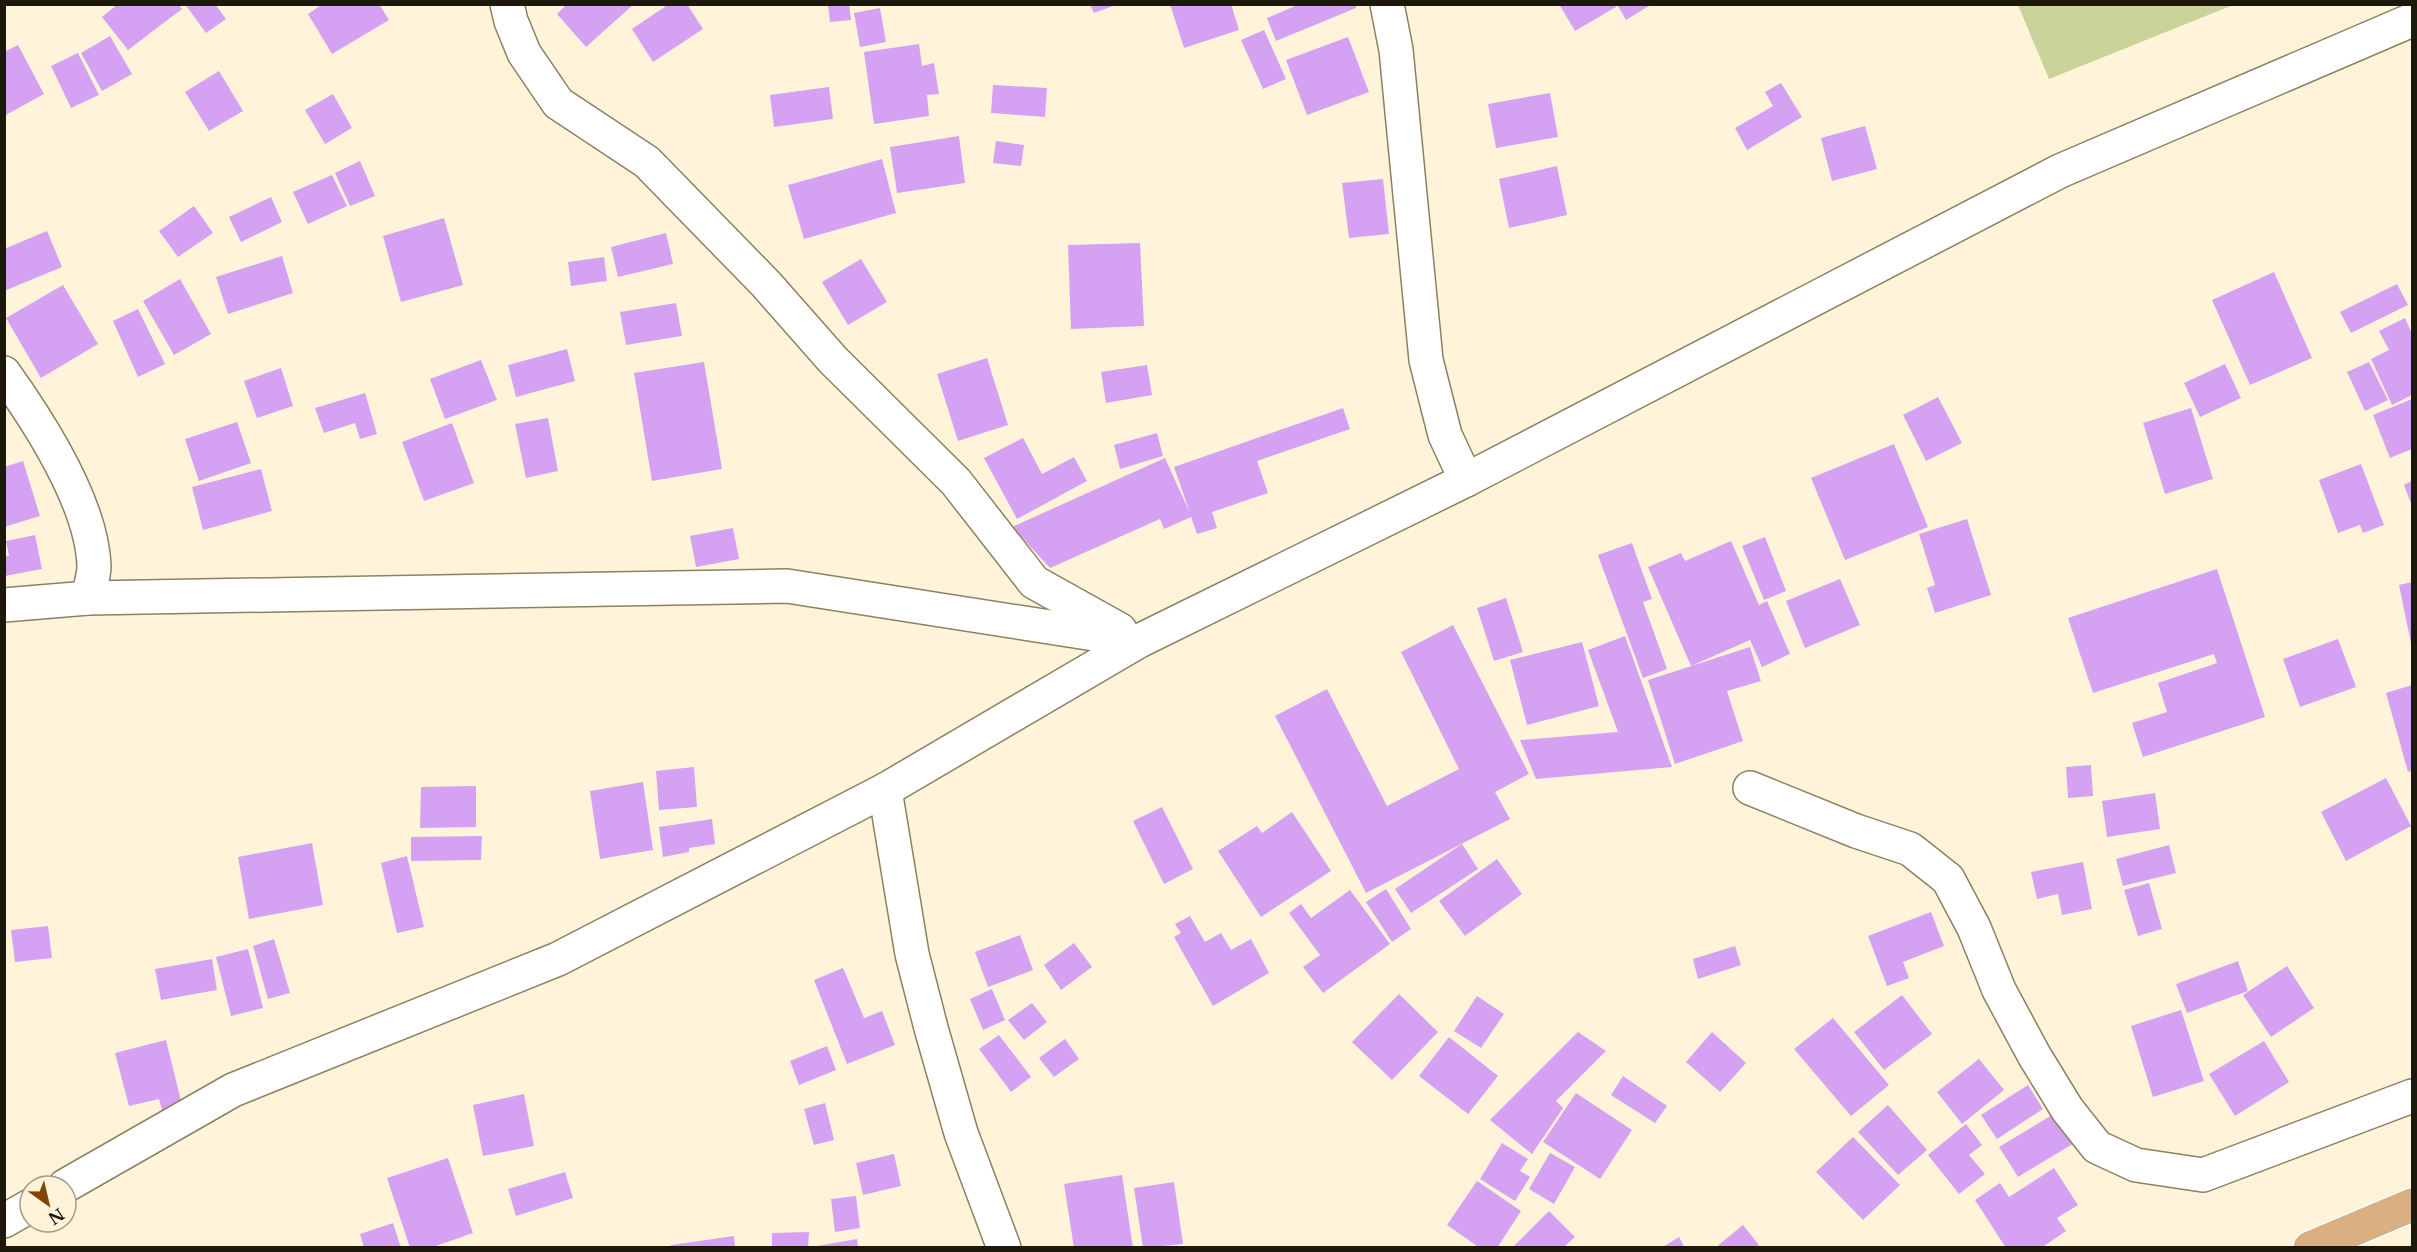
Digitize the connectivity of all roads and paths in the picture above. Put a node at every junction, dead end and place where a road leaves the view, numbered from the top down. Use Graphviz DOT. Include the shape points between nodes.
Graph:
graph roads {
  1 [pos="507,4"];
  2 [pos="1387,4"];
  3 [pos="2412,20"];
  4 [pos="4,373"];
  5 [pos="1466,480"];
  6 [pos="88,598"];
  7 [pos="4,604"];
  8 [pos="1139,641"];
  9 [pos="1750,788"];
  10 [pos="885,790"];
  11 [pos="2412,1096"];
  12 [pos="78,1179"];
  13 [pos="2412,1204"];
  14 [pos="18,1213"];
  15 [pos="4,1221"];
  16 [pos="1004,1248"];
  17 [pos="2310,1248"];
  1 -- 8 [label="street" via="524,53 558,103 647,162 766,284 832,360 957,482 1034,582"];
  2 -- 5 [label="street" via="1396,50 1426,360 1445,435"];
  3 -- 5 [label="street" via="2060,171"];
  4 -- 6 [label="street" via="61,462 86,524 94,566"];
  5 -- 8 [label="street"];
  6 -- 7 [label="street"];
  6 -- 8 [label="street" via="787,586"];
  8 -- 10 [label="street"];
  9 -- 11 [label="street" via="1910,849 1948,879 2034,1055 2067,1109 2097,1147 2136,1165 2203,1175"];
  10 -- 12 [label="street" via="558,959 233,1090"];
  10 -- 16 [label="street" via="912,954 931,1028 961,1132"];
  13 -- 17 [label="main road"];
  14 -- 15 [label="street"];
}
